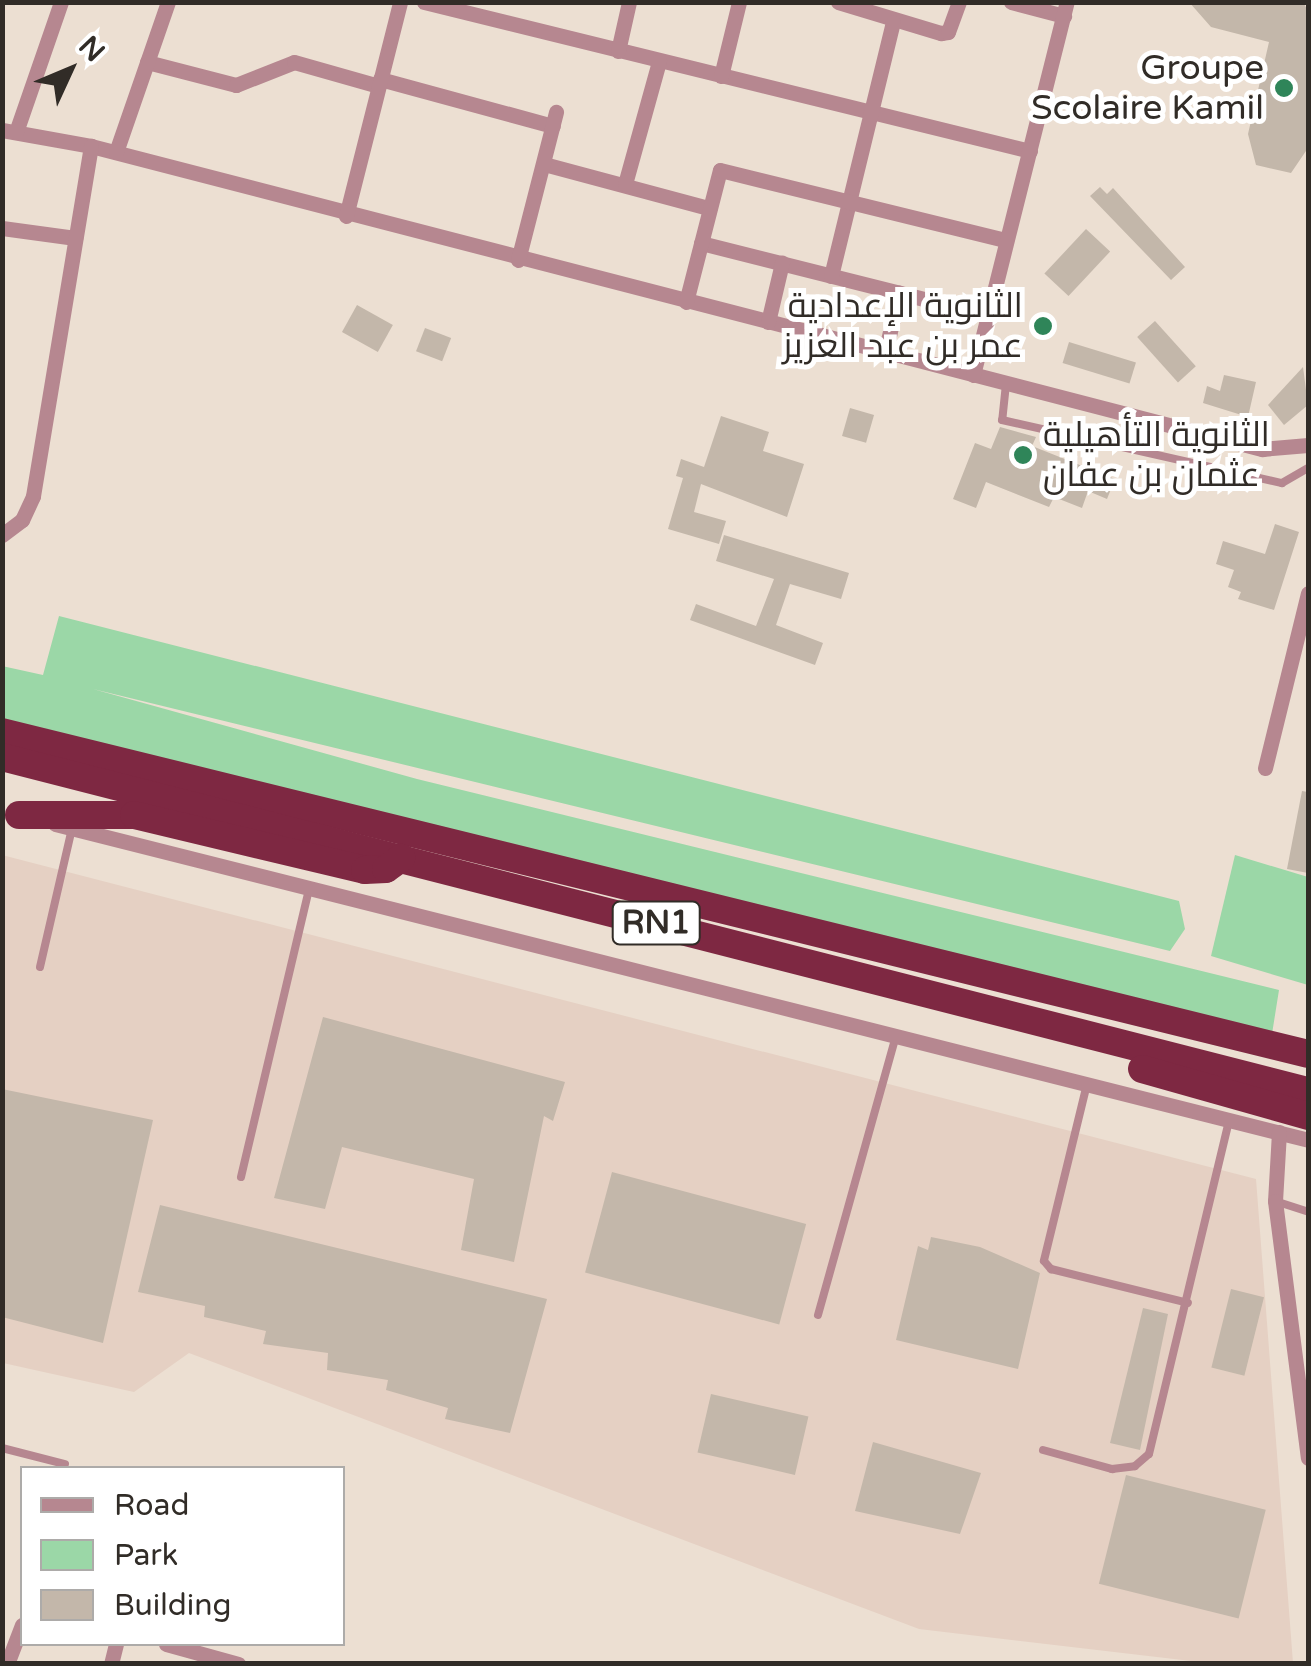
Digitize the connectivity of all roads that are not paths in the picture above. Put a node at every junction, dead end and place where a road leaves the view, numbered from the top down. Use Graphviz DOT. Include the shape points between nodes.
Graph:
graph roads {
  1 [pos="61,2"];
  2 [pos="168,2"];
  3 [pos="400,2"];
  4 [pos="424,2"];
  5 [pos="629,2"];
  6 [pos="739,2"];
  7 [pos="838,2"];
  8 [pos="959,2"];
  9 [pos="1011,2"];
  10 [pos="445,5"];
  11 [pos="1065,9"];
  12 [pos="893,22"];
  13 [pos="618,50"];
  14 [pos="658,60"];
  15 [pos="147,62"];
  16 [pos="721,76"];
  17 [pos="379,83"];
  18 [pos="871,113"];
  19 [pos="9,131"];
  20 [pos="91,146"];
  21 [pos="1030,151"];
  22 [pos="116,152"];
  23 [pos="544,164"];
  24 [pos="625,184"];
  25 [pos="849,202"];
  26 [pos="708,208"];
  27 [pos="346,216"];
  28 [pos="2,228"];
  29 [pos="75,238"];
  30 [pos="1006,240"];
  31 [pos="700,243"];
  32 [pos="518,260"];
  33 [pos="782,263"];
  34 [pos="831,276"];
  35 [pos="899,294"];
  36 [pos="686,302"];
  37 [pos="988,316"];
  38 [pos="768,322"];
  39 [pos="885,353"];
  40 [pos="973,376"];
  41 [pos="1006,384"];
  42 [pos="1308,445"];
  43 [pos="1308,468"];
  44 [pos="2,535"];
  45 [pos="1308,593"];
  46 [pos="1306,620"];
  47 [pos="2,732"];
  48 [pos="2,758"];
  49 [pos="1265,768"];
  50 [pos="11,812"];
  51 [pos="72,828"];
  52 [pos="401,858"];
  53 [pos="310,888"];
  54 [pos="40,967"];
  55 [pos="1020,1021"];
  56 [pos="896,1035"];
  57 [pos="1308,1054"];
  58 [pos="1087,1084"];
  59 [pos="1308,1091"];
  60 [pos="1308,1116"];
  61 [pos="1229,1121"];
  62 [pos="1279,1132"];
  63 [pos="1308,1140"];
  64 [pos="241,1177"];
  65 [pos="1275,1201"];
  66 [pos="1308,1212"];
  67 [pos="1188,1303"];
  68 [pos="818,1315"];
  69 [pos="2,1448"];
  70 [pos="1043,1450"];
  71 [pos="1308,1458"];
  72 [pos="64,1464"];
  73 [pos="20,1630"];
  74 [pos="173,1646"];
  75 [pos="7,1664"];
  76 [pos="238,1664"];
  1 -- 19 [label="street"];
  2 -- 15 [label="street"];
  3 -- 17 [label="street"];
  4 -- 10 [label="street"];
  5 -- 13 [label="street"];
  6 -- 16 [label="street"];
  7 -- 12 [label="street"];
  8 -- 12 [label="street" via="948,32"];
  9 -- 11 [label="street"];
  10 -- 13 [label="street"];
  11 -- 21 [label="street"];
  12 -- 18 [label="street"];
  13 -- 14 [label="street"];
  14 -- 16 [label="street"];
  14 -- 24 [label="street"];
  15 -- 17 [label="street" via="236,85 294,62"];
  15 -- 22 [label="street"];
  16 -- 18 [label="street"];
  17 -- 23 [label="street" via="555,119"];
  17 -- 27 [label="street"];
  18 -- 21 [label="street"];
  18 -- 25 [label="street"];
  19 -- 20 [label="street"];
  20 -- 22 [label="street"];
  20 -- 29 [label="street"];
  21 -- 30 [label="street"];
  22 -- 27 [label="street"];
  23 -- 24 [label="street"];
  23 -- 32 [label="street"];
  24 -- 26 [label="street"];
  25 -- 26 [label="street" via="720,170"];
  25 -- 30 [label="street"];
  25 -- 34 [label="street"];
  26 -- 31 [label="street"];
  27 -- 32 [label="street"];
  28 -- 29 [label="street"];
  29 -- 44 [label="street" via="33,496 22,520"];
  30 -- 37 [label="street"];
  31 -- 33 [label="street"];
  31 -- 36 [label="street"];
  32 -- 36 [label="street"];
  33 -- 34 [label="street"];
  33 -- 38 [label="street"];
  34 -- 35 [label="street"];
  35 -- 37 [label="street"];
  35 -- 39 [label="street"];
  36 -- 38 [label="street"];
  37 -- 40 [label="street"];
  38 -- 39 [label="street"];
  39 -- 40 [label="street"];
  40 -- 41 [label="street"];
  41 -- 42 [label="street" via="1262,449"];
  41 -- 43 [label="lane" via="1002,420 1282,483"];
  45 -- 46 [label="street"];
  46 -- 49 [label="street"];
  47 -- 57 [label="highway, RN1"];
  48 -- 52 [label="highway, RN1"];
  50 -- 51 [label="street"];
  50 -- 52 [label="highway" via="134,816 365,870 386,869"];
  51 -- 53 [label="street"];
  51 -- 54 [label="lane"];
  52 -- 55 [label="highway, RN1"];
  53 -- 56 [label="street"];
  53 -- 64 [label="lane"];
  55 -- 59 [label="highway, RN1"];
  55 -- 60 [label="highway" via="1150,1071"];
  56 -- 58 [label="street"];
  56 -- 68 [label="lane"];
  58 -- 61 [label="street"];
  58 -- 67 [label="lane" via="1044,1261 1051,1269"];
  61 -- 62 [label="street"];
  61 -- 67 [label="lane"];
  62 -- 63 [label="street"];
  62 -- 65 [label="street"];
  65 -- 66 [label="lane"];
  65 -- 71 [label="street"];
  67 -- 70 [label="lane" via="1155,1442 1142,1462 1112,1468"];
  69 -- 72 [label="lane"];
  73 -- 75 [label="street"];
  74 -- 76 [label="street"];
}
